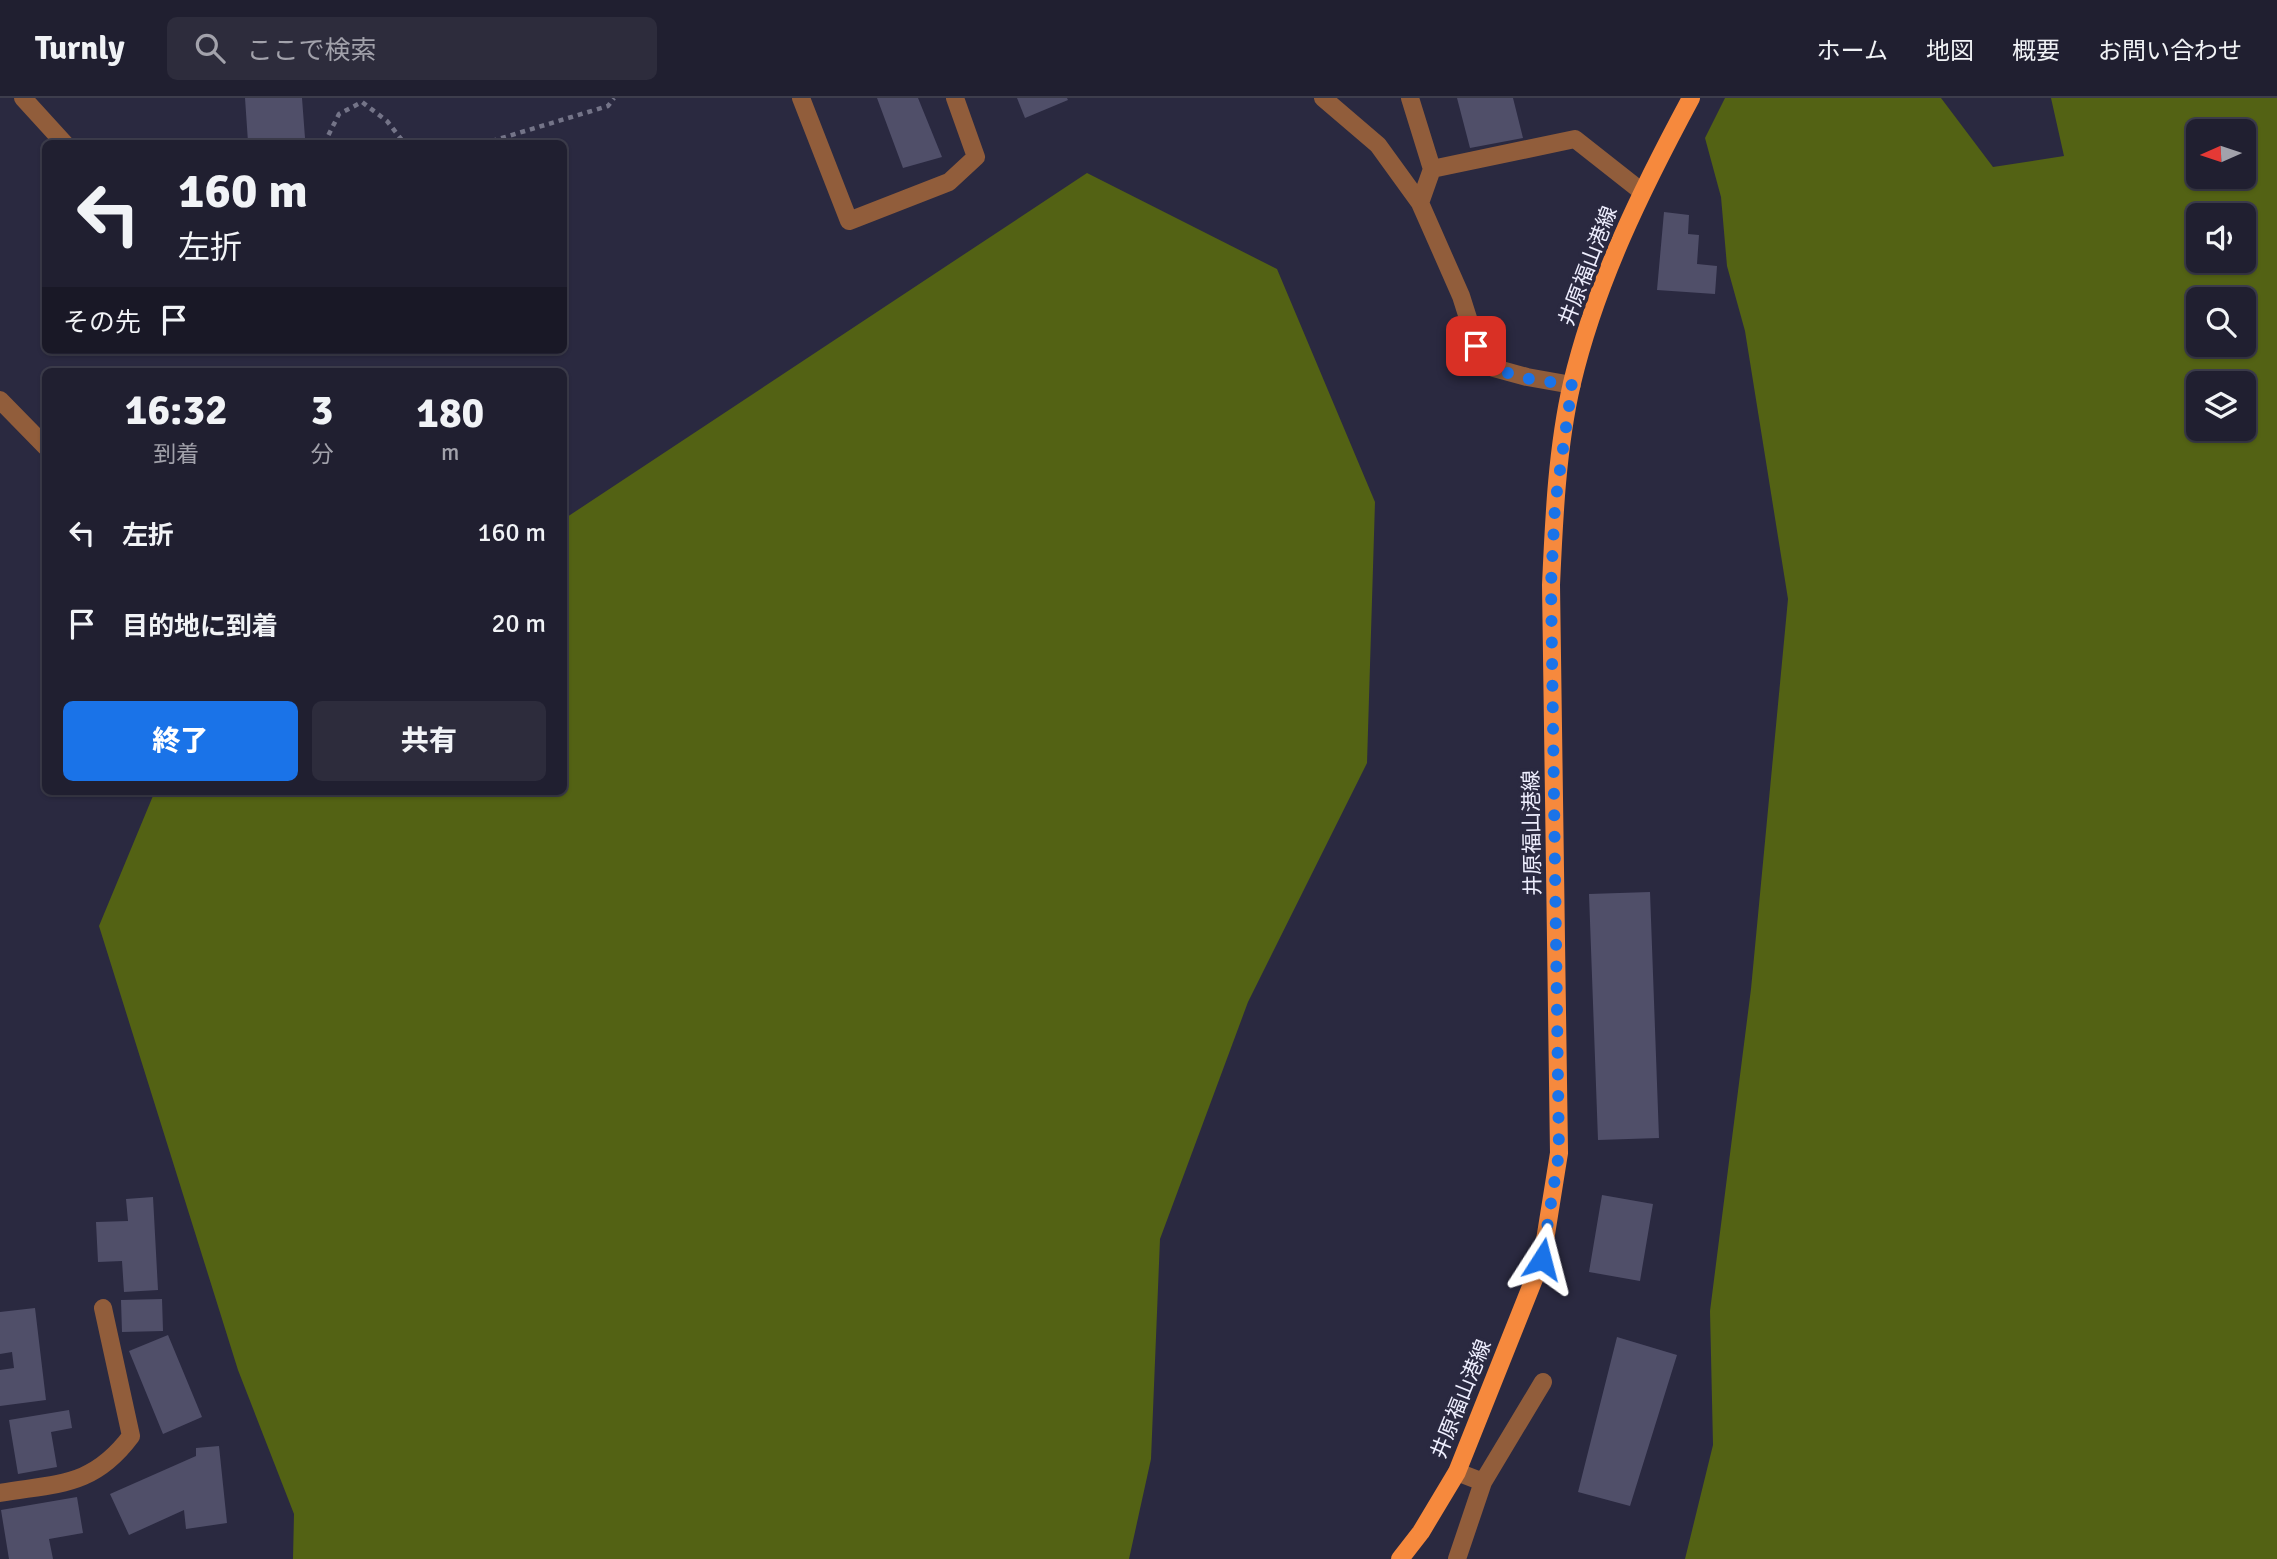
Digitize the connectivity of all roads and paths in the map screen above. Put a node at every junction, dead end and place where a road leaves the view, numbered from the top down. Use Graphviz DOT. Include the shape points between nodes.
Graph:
graph roads {
  1 [pos="23,98"];
  2 [pos="614,98"];
  3 [pos="801,98"];
  4 [pos="955,98"];
  5 [pos="1323,98"];
  6 [pos="1410,98"];
  7 [pos="1690,98"];
  8 [pos="61,140"];
  9 [pos="326,140"];
  10 [pos="402,140"];
  11 [pos="495,140"];
  12 [pos="1432,169"];
  13 [pos="1641,191"];
  14 [pos="1420,203"];
  15 [pos="1572,385"];
  16 [pos="0,400"];
  17 [pos="42,443"];
  18 [pos="103,1308"];
  19 [pos="1543,1382"];
  20 [pos="1457,1472"];
  21 [pos="1483,1482"];
  22 [pos="0,1493"];
  23 [pos="1400,1559"];
  24 [pos="1457,1559"];
  1 -- 8 [label="street"];
  2 -- 11 [label="path" via="608,106"];
  3 -- 4 [label="street" via="849,221 949,182 976,157"];
  5 -- 14 [label="street" via="1378,145"];
  6 -- 12 [label="street"];
  7 -- 13 [label="main road, 井原福山港線"];
  9 -- 10 [label="path" via="339,114 362,102"];
  12 -- 13 [label="street" via="1575,139"];
  12 -- 14 [label="street"];
  13 -- 15 [label="main road, 井原福山港線" via="1590,320"];
  14 -- 15 [label="street" via="1461,296 1481,359 1494,368"];
  15 -- 20 [label="main road, 井原福山港線" via="1555,505 1551,584 1559,1153 1542,1259"];
  16 -- 17 [label="street"];
  18 -- 22 [label="street" via="131,1436 101,1469 76,1480"];
  19 -- 21 [label="street"];
  20 -- 21 [label="street"];
  20 -- 23 [label="main road, 井原福山港線" via="1422,1532"];
  21 -- 24 [label="street"];
}
